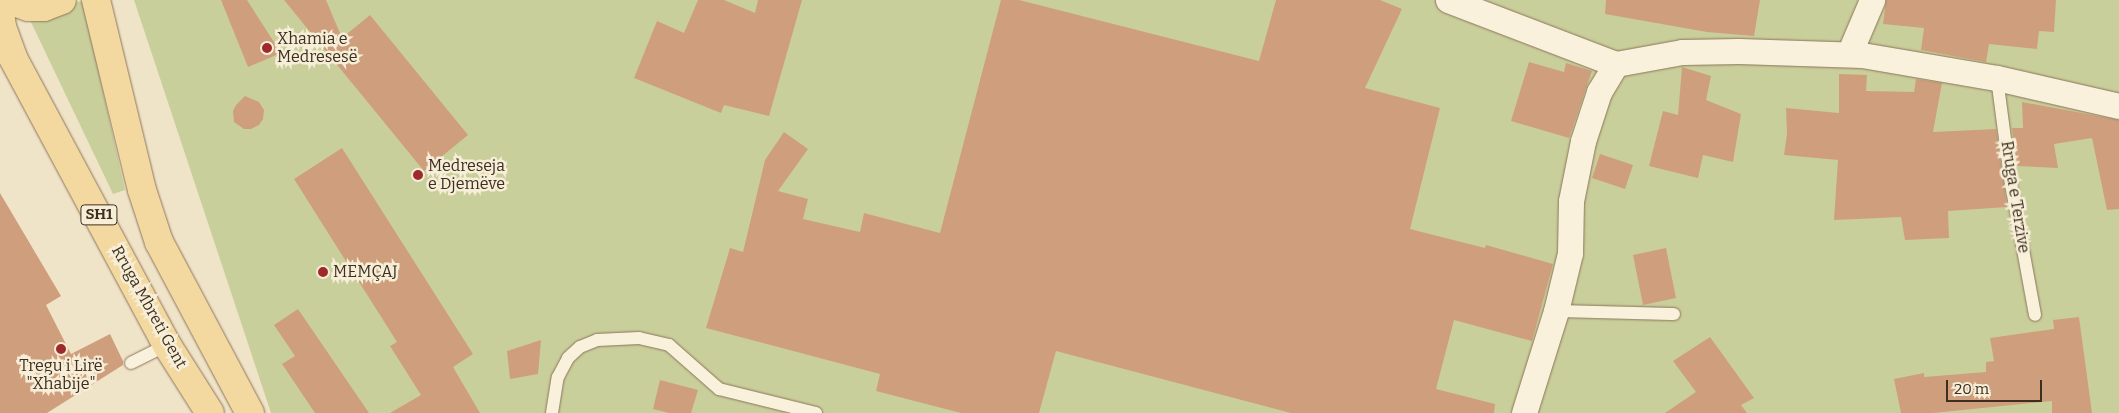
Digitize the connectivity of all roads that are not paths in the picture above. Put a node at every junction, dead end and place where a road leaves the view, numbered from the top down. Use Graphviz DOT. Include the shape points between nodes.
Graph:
graph roads {
  1 [pos="8,0"];
  2 [pos="62,0"];
  3 [pos="96,0"];
  4 [pos="1448,0"];
  5 [pos="1872,0"];
  6 [pos="0,12"];
  7 [pos="1849,54"];
  8 [pos="1616,64"];
  9 [pos="1997,78"];
  10 [pos="2119,106"];
  11 [pos="1556,311"];
  12 [pos="1674,314"];
  13 [pos="2035,315"];
  14 [pos="167,345"];
  15 [pos="131,363"];
  16 [pos="210,413"];
  17 [pos="250,413"];
  18 [pos="552,413"];
  19 [pos="816,413"];
  20 [pos="1524,413"];
  1 -- 2 [label="main road" via="28,7"];
  3 -- 17 [label="main road" via="142,190 159,242"];
  4 -- 8 [label="street"];
  5 -- 7 [label="street"];
  6 -- 14 [label="main road, Rruga Mbreti Gent / SH1" via="14,58"];
  7 -- 8 [label="street" via="1682,52"];
  7 -- 9 [label="street"];
  8 -- 11 [label="street" via="1599,92 1583,141 1571,200 1570,253"];
  9 -- 10 [label="street"];
  9 -- 13 [label="lane, Rruga e Terzive" via="2011,184"];
  11 -- 12 [label="lane"];
  11 -- 20 [label="street"];
  14 -- 15 [label="lane"];
  14 -- 16 [label="main road, Rruga Mbreti Gent / SH1"];
  18 -- 19 [label="lane" via="558,377 568,358 580,346 597,340 639,338 669,345 719,389"];
}
